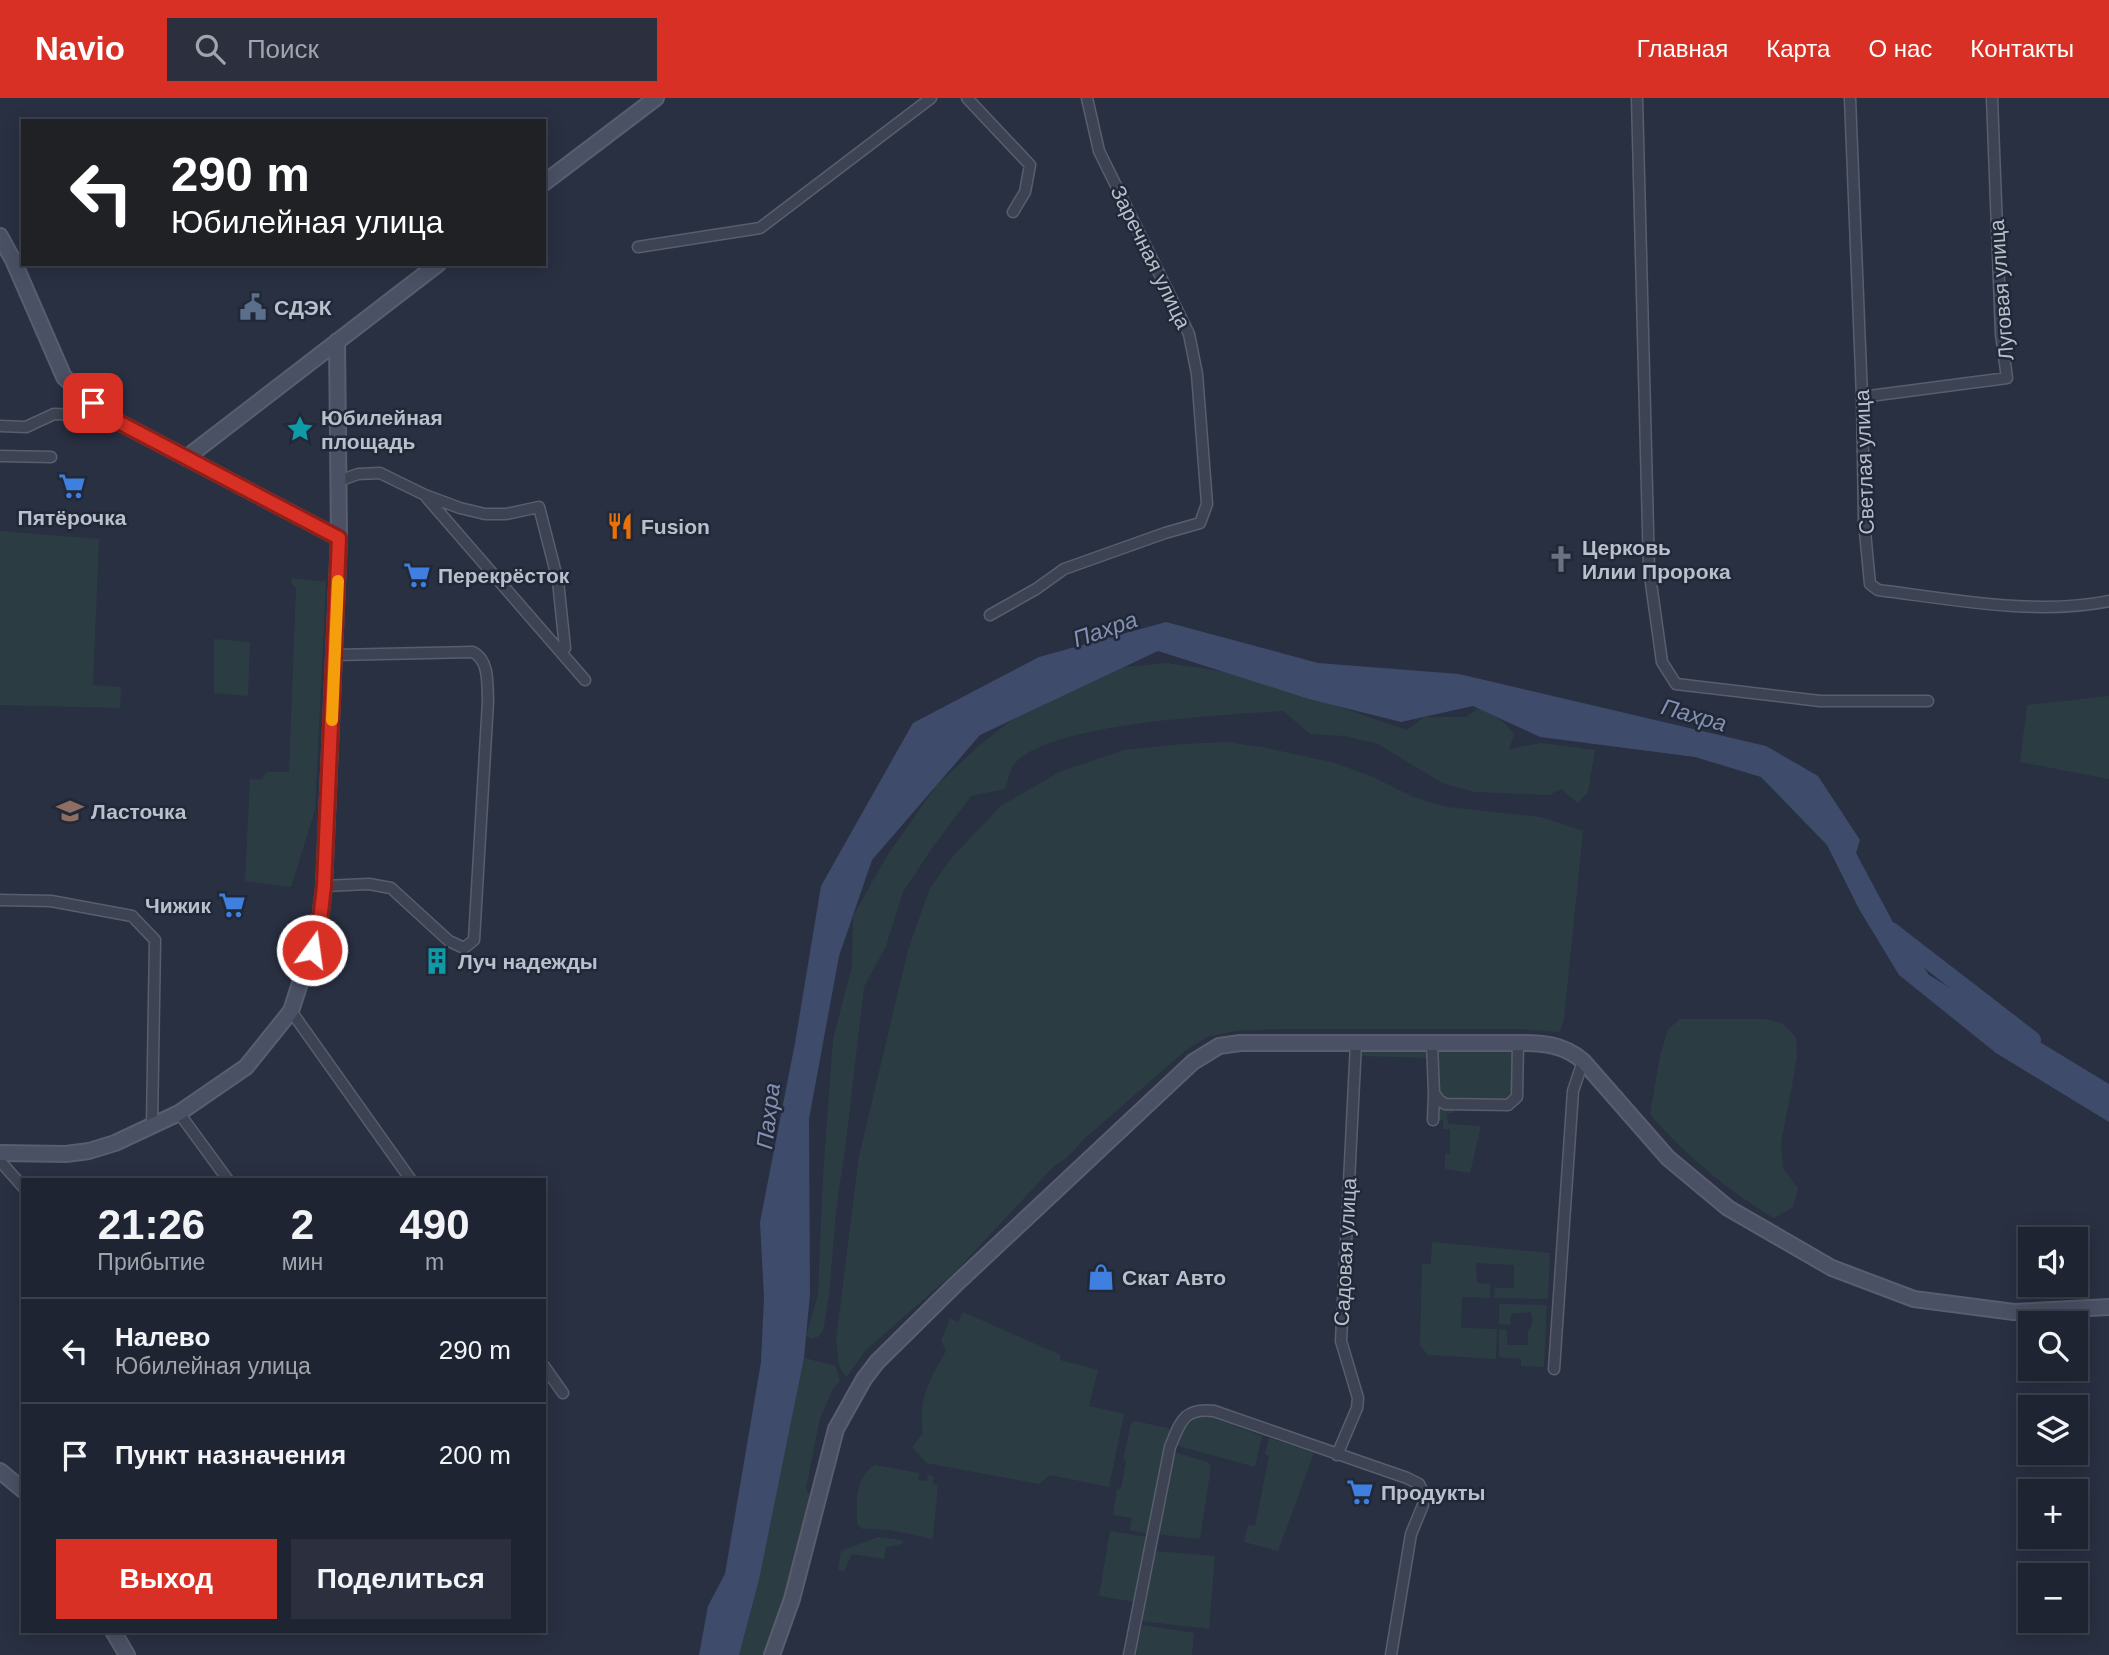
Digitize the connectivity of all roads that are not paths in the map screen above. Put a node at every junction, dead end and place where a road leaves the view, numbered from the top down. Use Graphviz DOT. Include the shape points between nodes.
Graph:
graph roads {
  1 [pos="656,98"];
  2 [pos="931,98"];
  3 [pos="967,98"];
  4 [pos="1087,98"];
  5 [pos="1637,98"];
  6 [pos="1850,98"];
  7 [pos="1992,98"];
  8 [pos="546,181"];
  9 [pos="1013,212"];
  10 [pos="0,236"];
  11 [pos="638,247"];
  12 [pos="435,266"];
  13 [pos="337,341"];
  14 [pos="1862,397"];
  15 [pos="107,416"];
  16 [pos="0,426"];
  17 [pos="0,456"];
  18 [pos="51,457"];
  19 [pos="186,458"];
  20 [pos="339,481"];
  21 [pos="425,495"];
  22 [pos="339,538"];
  23 [pos="2109,601"];
  24 [pos="990,615"];
  25 [pos="560,651"];
  26 [pos="335,656"];
  27 [pos="585,680"];
  28 [pos="1928,701"];
  29 [pos="324,886"];
  30 [pos="0,900"];
  31 [pos="291,1012"];
  32 [pos="1356,1043"];
  33 [pos="1518,1043"];
  34 [pos="1432,1044"];
  35 [pos="1583,1061"];
  36 [pos="1434,1093"];
  37 [pos="179,1113"];
  38 [pos="1433,1119"];
  39 [pos="152,1126"];
  40 [pos="0,1153"];
  41 [pos="0,1161"];
  42 [pos="227,1178"];
  43 [pos="410,1178"];
  44 [pos="21,1185"];
  45 [pos="2109,1307"];
  46 [pos="546,1369"];
  47 [pos="1554,1369"];
  48 [pos="563,1392"];
  49 [pos="1337,1455"];
  50 [pos="0,1471"];
  51 [pos="21,1488"];
  52 [pos="115,1633"];
  53 [pos="127,1655"];
  54 [pos="772,1655"];
  55 [pos="1129,1655"];
  56 [pos="1391,1655"];
  1 -- 8 [label="street"];
  2 -- 11 [label="street" via="760,228"];
  3 -- 9 [label="street" via="1030,165 1025,192"];
  4 -- 24 [label="street, Заречная улица" via="1099,151 1189,334 1197,374 1207,504 1200,523 1064,569"];
  5 -- 28 [label="street" via="1649,569 1662,662 1676,684 1820,701"];
  6 -- 14 [label="street, Светлая улица"];
  7 -- 14 [label="street, Луговая улица" via="2001,334 2007,378"];
  10 -- 15 [label="street" via="64,377"];
  12 -- 13 [label="street"];
  13 -- 19 [label="street"];
  13 -- 20 [label="street"];
  14 -- 23 [label="street, Светлая улица" via="1870,584 1878,590 1989,604 2082,607"];
  15 -- 16 [label="street" via="54,414 26,427"];
  15 -- 19 [label="street"];
  17 -- 18 [label="street"];
  19 -- 22 [label="street"];
  20 -- 21 [label="street" via="380,473"];
  20 -- 22 [label="street"];
  21 -- 25 [label="street"];
  21 -- 25 [label="street" via="485,514 539,507 558,581 565,648"];
  22 -- 26 [label="street"];
  25 -- 27 [label="street"];
  26 -- 29 [label="street"];
  26 -- 29 [label="street" via="473,653 484,663 488,701 474,940 464,948 449,941 391,888"];
  29 -- 31 [label="street" via="318,931"];
  30 -- 39 [label="street" via="51,901 132,916 155,940"];
  31 -- 37 [label="street" via="246,1067"];
  31 -- 43 [label="street"];
  32 -- 34 [label="street"];
  32 -- 49 [label="street, Садовая улица" via="1341,1341 1358,1398"];
  32 -- 54 [label="street" via="1240,1043 1207,1052 877,1362 853,1394 836,1429 792,1599"];
  33 -- 34 [label="street"];
  33 -- 35 [label="street" via="1559,1046"];
  33 -- 36 [label="street" via="1517,1097 1508,1105 1446,1104"];
  34 -- 36 [label="street"];
  35 -- 45 [label="street" via="1668,1158 1728,1208 1832,1268 1913,1299 2014,1312"];
  35 -- 47 [label="street" via="1573,1091"];
  36 -- 38 [label="street"];
  37 -- 39 [label="street"];
  37 -- 42 [label="street"];
  39 -- 40 [label="street" via="89,1151"];
  41 -- 44 [label="street"];
  46 -- 48 [label="street"];
  49 -- 55 [label="street" via="1214,1411 1199,1409 1184,1417 1170,1447"];
  49 -- 56 [label="street" via="1407,1478 1424,1493 1411,1534"];
  50 -- 51 [label="street"];
  52 -- 53 [label="street"];
}
